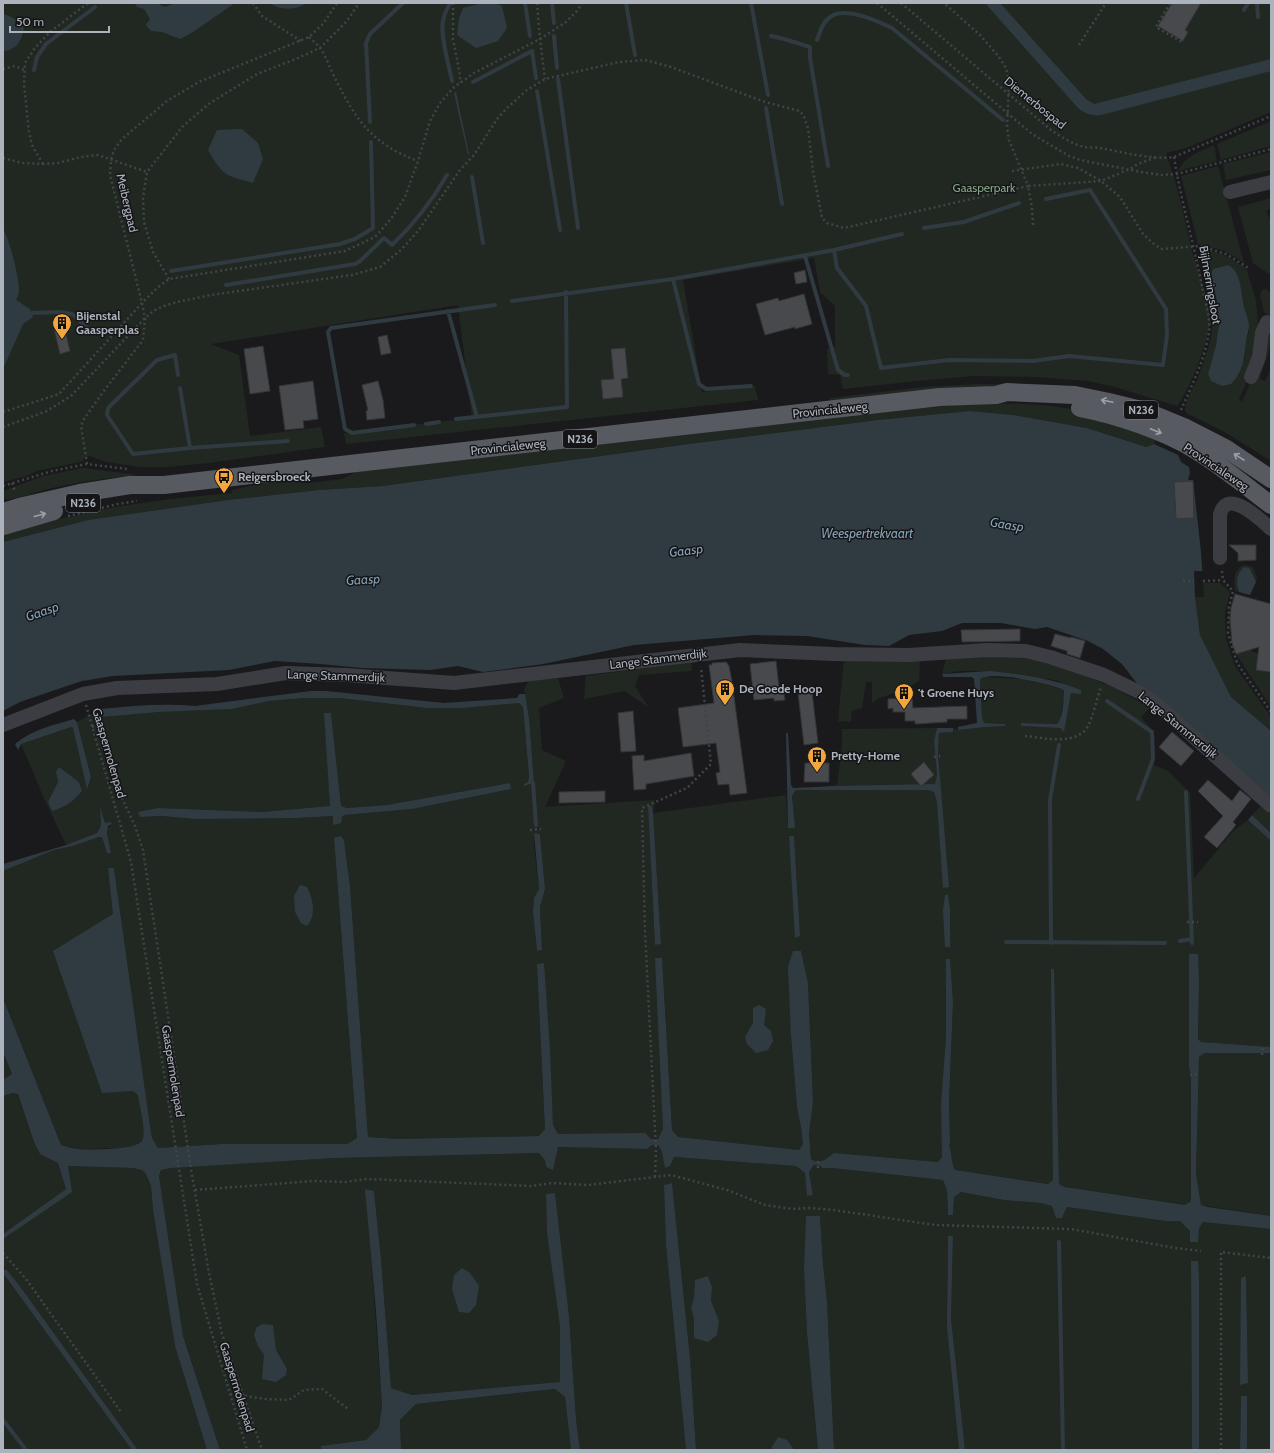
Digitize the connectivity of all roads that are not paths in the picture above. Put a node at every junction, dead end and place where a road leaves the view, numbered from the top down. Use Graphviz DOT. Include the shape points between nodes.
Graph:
graph roads {
  1 [pos="1271,182"];
  2 [pos="1230,192"];
  3 [pos="1267,322"];
  4 [pos="1251,377"];
  5 [pos="996,395"];
  6 [pos="1271,479"];
  7 [pos="164,485"];
  8 [pos="1271,505"];
  9 [pos="3,512"];
  10 [pos="3,526"];
  11 [pos="1271,529"];
  12 [pos="1220,558"];
  13 [pos="3,725"];
  14 [pos="1271,806"];
  1 -- 2 [label="street"];
  3 -- 4 [label="street" via="1262,333 1259,357"];
  6 -- 5 [label="main road, Provincialeweg / N236, one-way" via="1204,436 1138,409 1075,396 1007,392"];
  5 -- 7 [label="main road, Provincialeweg / N236" via="933,398"];
  5 -- 8 [label="main road, Provincialeweg / N236, one-way" via="1005,399 1055,403 1093,410 1151,429 1197,451"];
  7 -- 9 [label="main road, Provincialeweg / N236" via="130,485 80,493"];
  10 -- 7 [label="main road, Provincialeweg / N236, one-way"];
  11 -- 12 [label="street" via="1237,504 1229,503 1220,515"];
  13 -- 14 [label="street, Lange Stammerdijk" via="83,694 117,688 217,684 286,673 454,683 740,650 893,655 987,650 1026,651 1104,675 1139,692 1159,706"];
}
